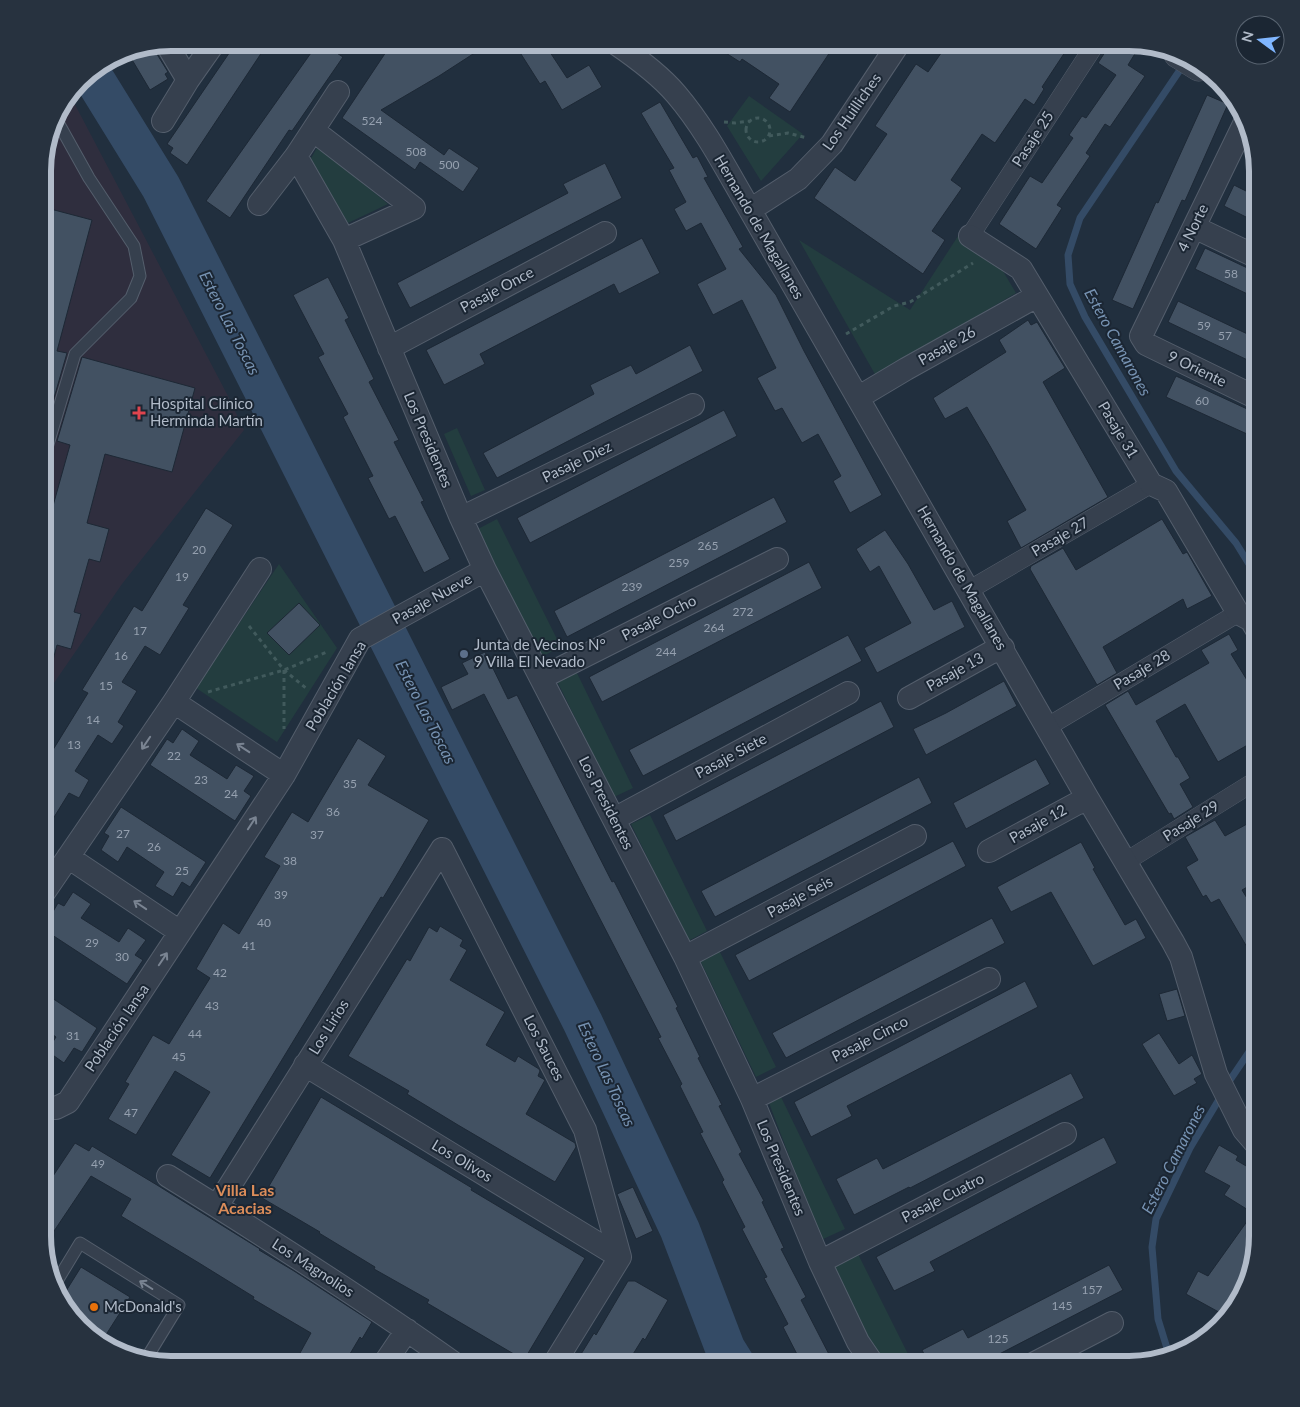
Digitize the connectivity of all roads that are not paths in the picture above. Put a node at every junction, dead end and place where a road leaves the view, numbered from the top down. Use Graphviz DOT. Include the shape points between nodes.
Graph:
graph roads {
  1 [pos="171,52"];
  2 [pos="207,52"];
  3 [pos="628,52"];
  4 [pos="894,52"];
  5 [pos="1090,52"];
  6 [pos="188,80"];
  7 [pos="338,92"];
  8 [pos="163,121"];
  9 [pos="60,126"];
  10 [pos="1241,130"];
  11 [pos="314,131"];
  12 [pos="296,156"];
  13 [pos="259,204"];
  14 [pos="750,210"];
  15 [pos="1194,227"];
  16 [pos="605,233"];
  17 [pos="970,236"];
  18 [pos="344,240"];
  19 [pos="1249,253"];
  20 [pos="1037,296"];
  21 [pos="1141,336"];
  22 [pos="389,348"];
  23 [pos="1249,394"];
  24 [pos="859,397"];
  25 [pos="693,405"];
  26 [pos="52,432"];
  27 [pos="1151,484"];
  28 [pos="460,518"];
  29 [pos="777,559"];
  30 [pos="260,569"];
  31 [pos="485,570"];
  32 [pos="969,590"];
  33 [pos="1238,613"];
  34 [pos="1249,619"];
  35 [pos="370,634"];
  36 [pos="1003,648"];
  37 [pos="541,678"];
  38 [pos="848,692"];
  39 [pos="909,698"];
  40 [pos="174,702"];
  41 [pos="1047,727"];
  42 [pos="284,775"];
  43 [pos="1249,786"];
  44 [pos="1088,799"];
  45 [pos="614,819"];
  46 [pos="915,836"];
  47 [pos="442,849"];
  48 [pos="989,851"];
  49 [pos="68,857"];
  50 [pos="1125,862"];
  51 [pos="51,882"];
  52 [pos="180,932"];
  53 [pos="685,957"];
  54 [pos="989,979"];
  55 [pos="305,1065"];
  56 [pos="752,1099"];
  57 [pos="51,1108"];
  58 [pos="1065,1134"];
  59 [pos="1249,1134"];
  60 [pos="168,1176"];
  61 [pos="217,1206"];
  62 [pos="620,1257"];
  63 [pos="820,1262"];
  64 [pos="59,1278"];
  65 [pos="1112,1323"];
  66 [pos="407,1330"];
  67 [pos="149,1354"];
  68 [pos="389,1356"];
  69 [pos="444,1356"];
  70 [pos="559,1356"];
  71 [pos="868,1356"];
  72 [pos="1052,1356"];
  1 -- 6 [label="street"];
  2 -- 6 [label="street"];
  3 -- 14 [label="street, Hernando de Magallanes" via="675,93 695,118"];
  4 -- 14 [label="street, Los Huilliches" via="832,144 798,179"];
  5 -- 17 [label="street, Pasaje 25"];
  6 -- 8 [label="street"];
  7 -- 11 [label="street"];
  9 -- 26 [label="lane" via="89,178 134,246 140,276 131,298 75,354"];
  10 -- 15 [label="street, 4 Norte"];
  11 -- 12 [label="street"];
  11 -- 18 [label="street" via="414,208"];
  12 -- 13 [label="street"];
  12 -- 18 [label="street, Los Presidentes"];
  14 -- 24 [label="street, Hernando de Magallanes"];
  15 -- 19 [label="street"];
  15 -- 21 [label="street, 4 Norte"];
  16 -- 22 [label="street, Pasaje Once"];
  17 -- 20 [label="street, Pasaje 31" via="1021,269"];
  18 -- 22 [label="street, Los Presidentes"];
  20 -- 24 [label="street, Pasaje 26"];
  20 -- 27 [label="street, Pasaje 31"];
  21 -- 23 [label="street, 9 Oriente" via="1146,344"];
  22 -- 28 [label="street, Los Presidentes"];
  24 -- 32 [label="street, Hernando de Magallanes"];
  25 -- 28 [label="street, Pasaje Diez"];
  27 -- 32 [label="street, Pasaje 27"];
  27 -- 33 [label="street, Pasaje 31" via="1166,491"];
  28 -- 31 [label="street, Los Presidentes"];
  29 -- 37 [label="street, Pasaje Ocho"];
  30 -- 40 [label="street"];
  31 -- 35 [label="street, Pasaje Nueve"];
  31 -- 37 [label="street, Los Presidentes"];
  32 -- 36 [label="street, Hernando de Magallanes"];
  33 -- 34 [label="street, Pasaje 31"];
  33 -- 41 [label="street, Pasaje 28"];
  35 -- 42 [label="street, Población Iansa"];
  36 -- 39 [label="street, Pasaje 13"];
  36 -- 41 [label="street, Hernando de Magallanes"];
  37 -- 45 [label="street, Los Presidentes"];
  38 -- 45 [label="street, Pasaje Siete"];
  42 -- 40 [label="street, one-way"];
  40 -- 49 [label="street, one-way"];
  41 -- 44 [label="street, Hernando de Magallanes"];
  52 -- 42 [label="street, Población Iansa, one-way"];
  43 -- 50 [label="street, Pasaje 29"];
  44 -- 48 [label="street, Pasaje 12"];
  44 -- 50 [label="street, Hernando de Magallanes"];
  45 -- 53 [label="street, Los Presidentes"];
  46 -- 53 [label="street, Pasaje Seis"];
  47 -- 55 [label="street, Los Lirios"];
  47 -- 62 [label="street, Los Sauces" via="586,1130"];
  49 -- 51 [label="street"];
  52 -- 49 [label="street, one-way"];
  50 -- 59 [label="street, Hernando de Magallanes" via="1181,957 1216,1074"];
  57 -- 52 [label="street, Población Iansa, one-way" via="68,1102"];
  53 -- 56 [label="street, Los Presidentes"];
  54 -- 56 [label="street, Pasaje Cinco"];
  55 -- 61 [label="street, Los Lirios"];
  55 -- 62 [label="street, Los Olivos"];
  56 -- 63 [label="street, Los Presidentes"];
  58 -- 63 [label="street, Pasaje Cuatro"];
  60 -- 61 [label="street, Los Magnolios"];
  61 -- 66 [label="street, Los Magnolios"];
  62 -- 70 [label="street"];
  63 -- 71 [label="street, Los Presidentes"];
  67 -- 64 [label="lane, one-way" via="179,1305 80,1243"];
  65 -- 72 [label="street"];
  66 -- 68 [label="street"];
  66 -- 69 [label="street, Los Magnolios"];
}
